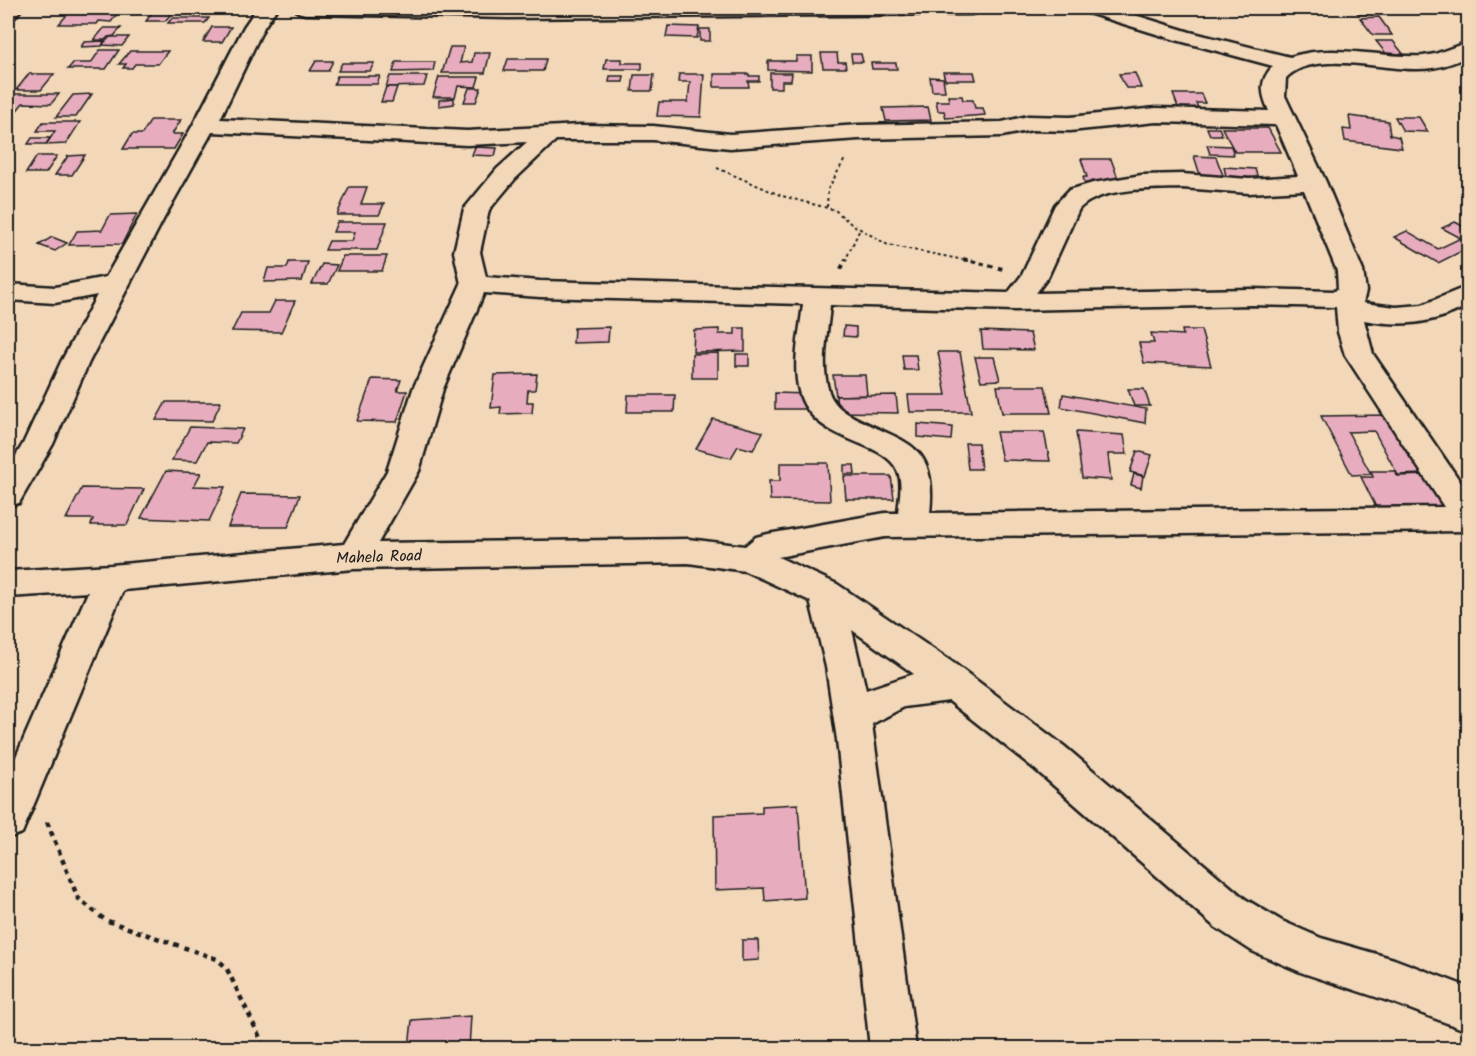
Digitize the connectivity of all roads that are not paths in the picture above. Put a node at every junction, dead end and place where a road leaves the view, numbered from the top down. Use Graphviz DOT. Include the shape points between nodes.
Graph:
graph roads {
  1 [pos="12,8"];
  2 [pos="267,8"];
  3 [pos="305,8"];
  4 [pos="971,8"];
  5 [pos="1092,8"];
  6 [pos="8,13"];
  7 [pos="1468,48"];
  8 [pos="1288,63"];
  9 [pos="1284,118"];
  10 [pos="205,125"];
  11 [pos="548,135"];
  12 [pos="1314,182"];
  13 [pos="117,283"];
  14 [pos="474,284"];
  15 [pos="8,292"];
  16 [pos="1468,294"];
  17 [pos="828,297"];
  18 [pos="1349,301"];
  19 [pos="1015,302"];
  20 [pos="8,495"];
  21 [pos="1468,519"];
  22 [pos="913,525"];
  23 [pos="354,556"];
  24 [pos="751,559"];
  25 [pos="111,578"];
  26 [pos="8,584"];
  27 [pos="825,593"];
  28 [pos="956,686"];
  29 [pos="852,718"];
  30 [pos="8,820"];
  31 [pos="1468,1009"];
  32 [pos="893,1048"];
  1 -- 6 [label="street"];
  2 -- 10 [label="street"];
  3 -- 4 [label="street" via="508,12"];
  5 -- 8 [label="street"];
  7 -- 8 [label="street" via="1431,62 1350,57"];
  8 -- 9 [label="street" via="1281,67 1272,87"];
  9 -- 11 [label="street" via="1156,115 1070,124 1028,123 1010,129 859,132 730,141 625,132"];
  9 -- 12 [label="street"];
  10 -- 11 [label="street" via="467,138"];
  10 -- 13 [label="street"];
  11 -- 14 [label="street" via="506,174 477,209 467,252"];
  12 -- 18 [label="street" via="1350,271 1353,284"];
  12 -- 19 [label="street" via="1249,186 1152,182 1078,195 1068,205 1035,277"];
  13 -- 15 [label="street" via="55,295"];
  13 -- 20 [label="street" via="38,444"];
  14 -- 17 [label="street"];
  14 -- 23 [label="street" via="428,389 403,471"];
  16 -- 18 [label="street" via="1453,304 1413,316 1381,316"];
  17 -- 19 [label="street"];
  17 -- 22 [label="street" via="811,377 814,393 832,420 869,435 907,459 915,472"];
  18 -- 19 [label="street" via="1252,297"];
  18 -- 21 [label="street" via="1348,316 1359,355"];
  21 -- 22 [label="street"];
  22 -- 24 [label="street" via="885,525 768,546"];
  23 -- 24 [label="street, Mahela Road" via="688,551"];
  23 -- 25 [label="street, Mahela Road"];
  24 -- 27 [label="street, Mahela Road"];
  25 -- 26 [label="street, Mahela Road"];
  25 -- 30 [label="street"];
  27 -- 28 [label="street, Mahela Road"];
  27 -- 29 [label="street"];
  28 -- 29 [label="street" via="903,691 880,699"];
  28 -- 31 [label="street, Mahela Road" via="1050,758 1230,912 1267,936 1318,958"];
  29 -- 32 [label="street"];
}
